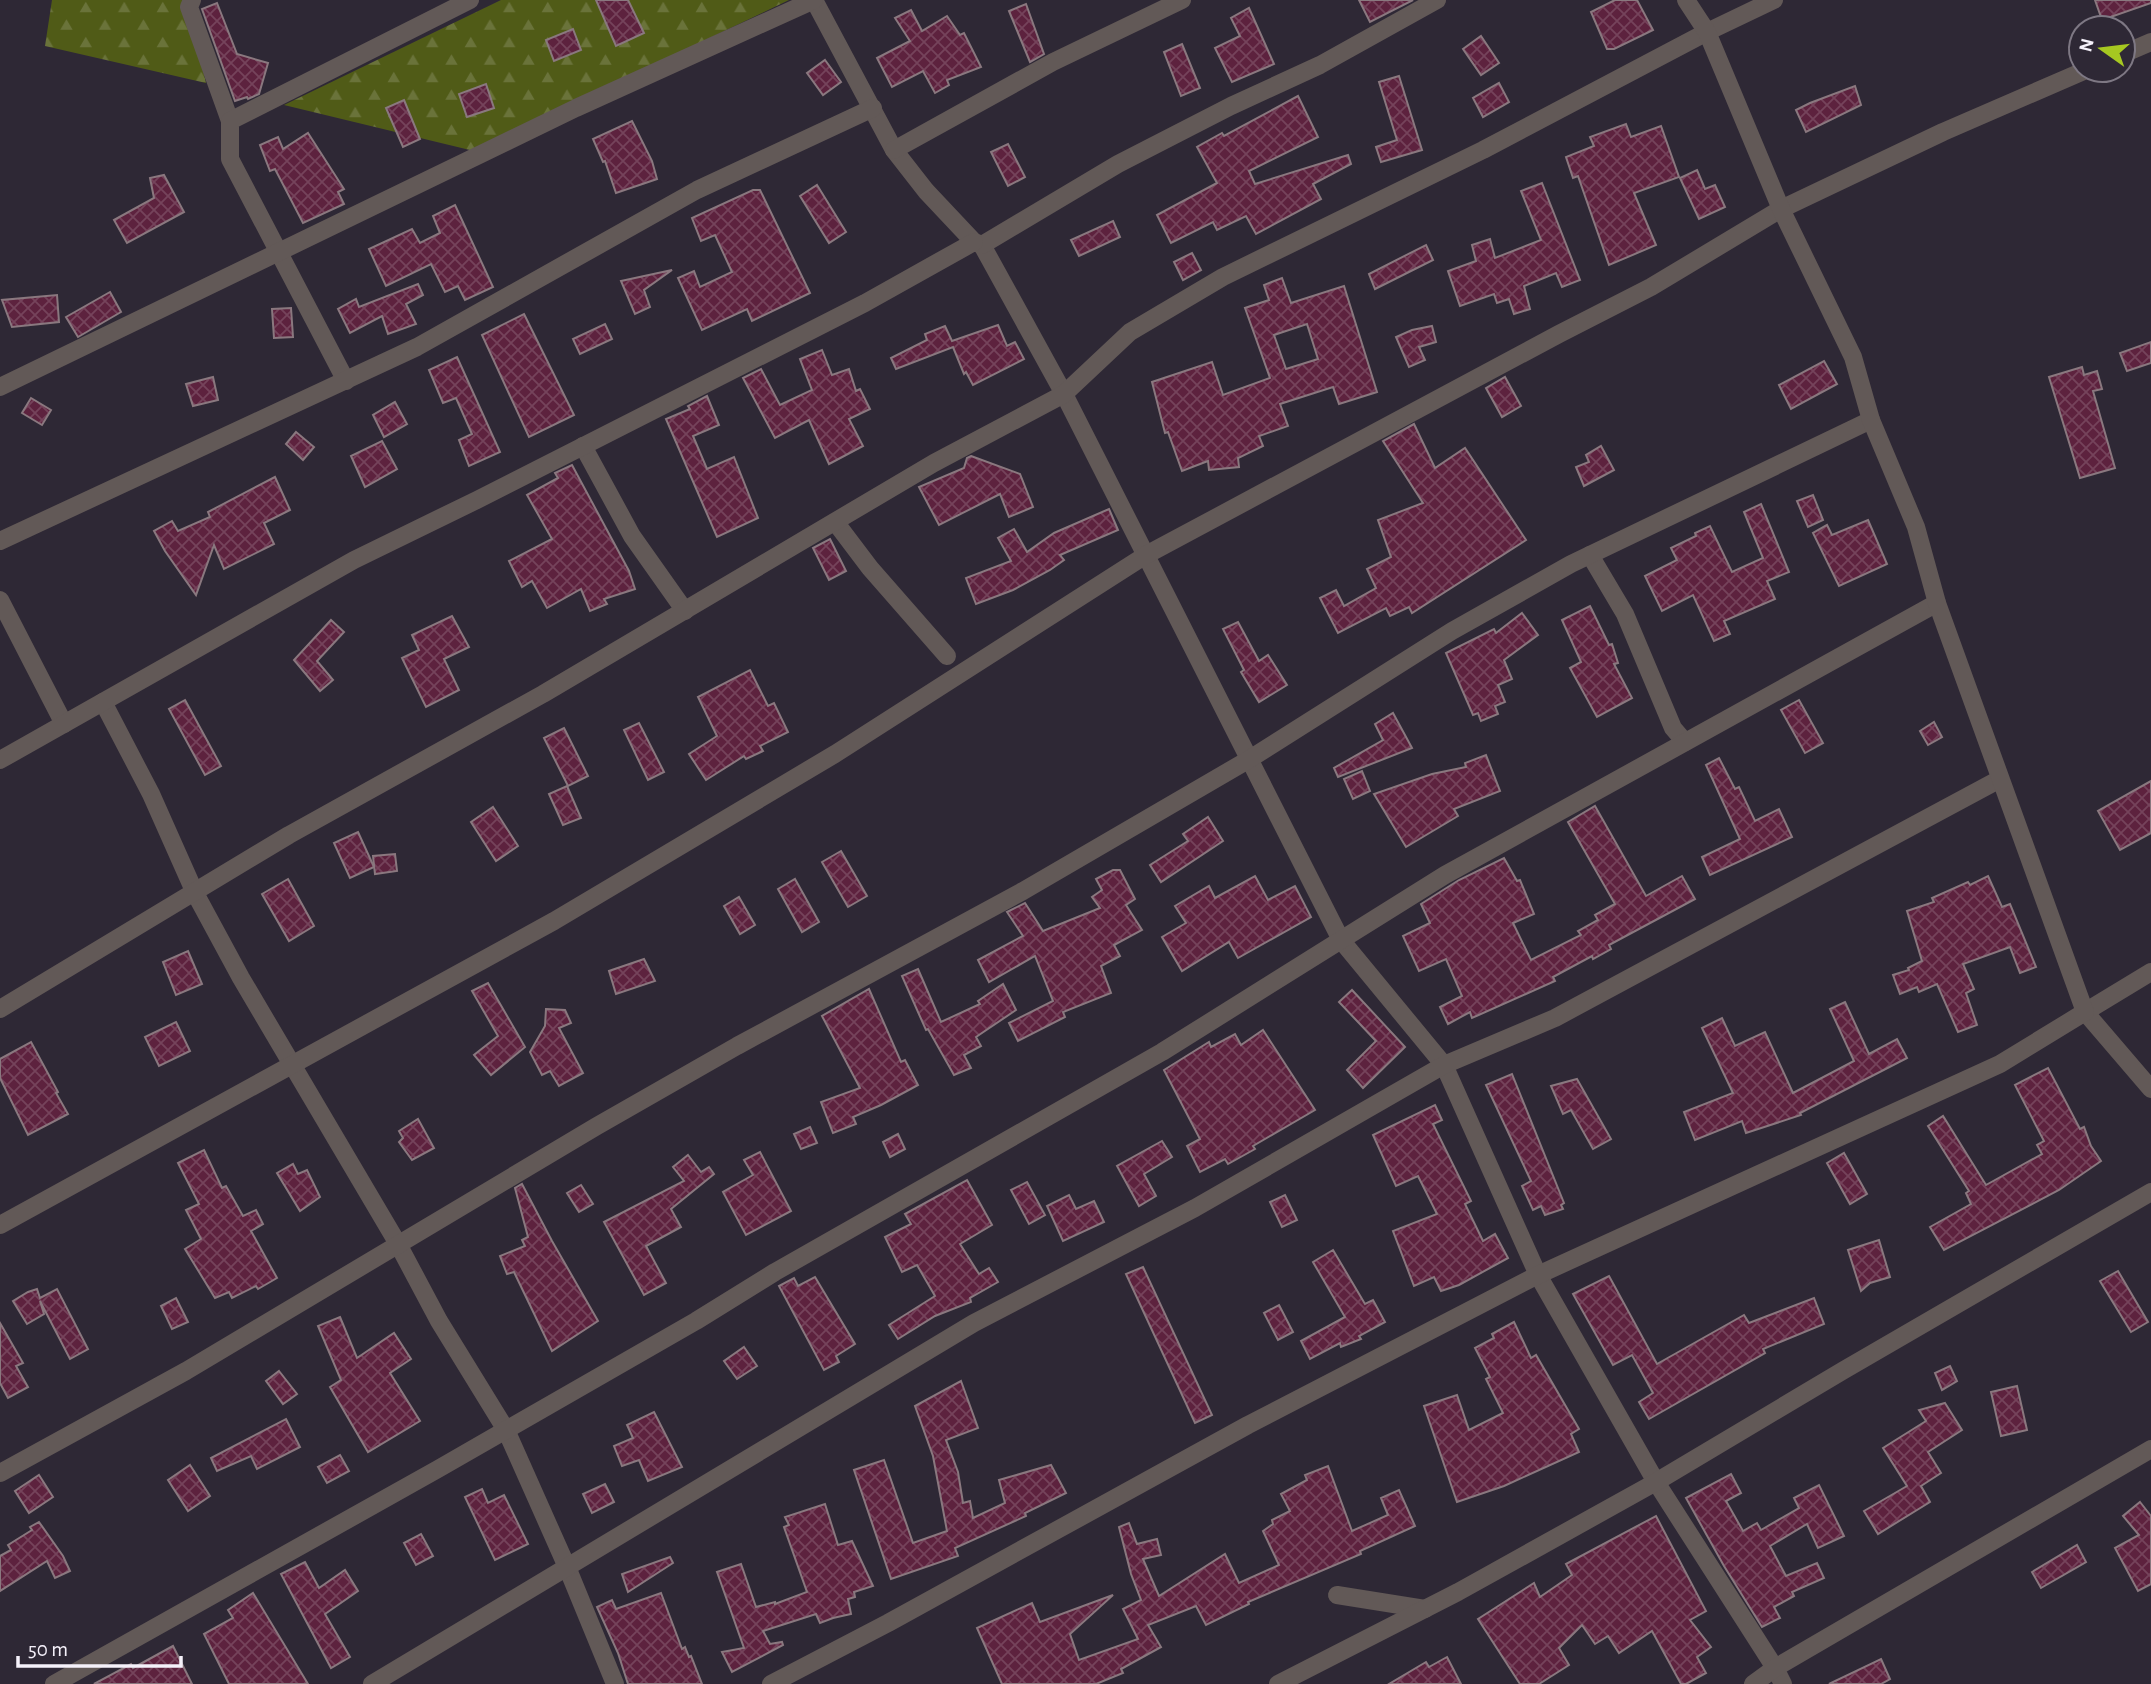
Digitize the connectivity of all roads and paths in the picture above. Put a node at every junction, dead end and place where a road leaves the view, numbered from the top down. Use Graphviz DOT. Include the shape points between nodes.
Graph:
graph roads {
  1 [pos="192,0"];
  2 [pos="470,0"];
  3 [pos="814,0"];
  4 [pos="1437,0"];
  5 [pos="1686,0"];
  6 [pos="1774,0"];
  7 [pos="1172,2"];
  8 [pos="1707,32"];
  9 [pos="2067,78"];
  10 [pos="873,108"];
  11 [pos="230,121"];
  12 [pos="894,150"];
  13 [pos="1781,209"];
  14 [pos="978,244"];
  15 [pos="278,251"];
  16 [pos="346,381"];
  17 [pos="0,387"];
  18 [pos="1064,394"];
  19 [pos="1871,420"];
  20 [pos="583,446"];
  21 [pos="836,523"];
  22 [pos="0,541"];
  23 [pos="1146,555"];
  24 [pos="1590,555"];
  25 [pos="0,600"];
  26 [pos="1937,603"];
  27 [pos="685,611"];
  28 [pos="947,656"];
  29 [pos="103,702"];
  30 [pos="64,724"];
  31 [pos="1685,742"];
  32 [pos="0,760"];
  33 [pos="1248,760"];
  34 [pos="2000,779"];
  35 [pos="195,893"];
  36 [pos="1341,940"];
  37 [pos="2151,972"];
  38 [pos="0,1009"];
  39 [pos="2085,1012"];
  40 [pos="292,1064"];
  41 [pos="1444,1065"];
  42 [pos="2151,1088"];
  43 [pos="2151,1192"];
  44 [pos="0,1225"];
  45 [pos="398,1244"];
  46 [pos="1538,1275"];
  47 [pos="506,1430"];
  48 [pos="2151,1449"];
  49 [pos="0,1473"];
  50 [pos="1656,1482"];
  51 [pos="567,1567"];
  52 [pos="1337,1595"];
  53 [pos="1425,1609"];
  54 [pos="1779,1676"];
  55 [pos="54,1684"];
  56 [pos="372,1684"];
  57 [pos="615,1684"];
  58 [pos="771,1684"];
  59 [pos="1278,1684"];
  60 [pos="1753,1684"];
  1 -- 11 [label="street" via="189,8"];
  2 -- 11 [label="street"];
  3 -- 10 [label="street"];
  3 -- 15 [label="street"];
  4 -- 14 [label="street" via="1320,65 1118,164"];
  5 -- 8 [label="street"];
  6 -- 8 [label="street"];
  7 -- 12 [label="street"];
  8 -- 13 [label="street"];
  8 -- 18 [label="street" via="1483,150 1223,277 1130,332"];
  9 -- 13 [label="street"];
  10 -- 12 [label="street"];
  10 -- 16 [label="street" via="696,190 417,347"];
  11 -- 15 [label="street" via="230,159"];
  12 -- 14 [label="street"];
  13 -- 19 [label="street" via="1853,356"];
  13 -- 23 [label="street" via="1651,287"];
  14 -- 18 [label="street"];
  14 -- 20 [label="street"];
  15 -- 16 [label="street"];
  15 -- 17 [label="street"];
  16 -- 22 [label="street"];
  18 -- 21 [label="street" via="934,463"];
  18 -- 23 [label="street"];
  19 -- 24 [label="street"];
  19 -- 26 [label="street" via="1916,527"];
  20 -- 27 [label="street" via="632,536"];
  20 -- 29 [label="street" via="354,559"];
  21 -- 27 [label="street"];
  21 -- 28 [label="street"];
  23 -- 33 [label="street"];
  23 -- 40 [label="street" via="823,761 554,921"];
  24 -- 31 [label="street" via="1625,614 1673,728"];
  24 -- 33 [label="street" via="1452,631"];
  25 -- 30 [label="street"];
  26 -- 31 [label="street"];
  26 -- 34 [label="street"];
  27 -- 35 [label="street"];
  29 -- 30 [label="street"];
  29 -- 35 [label="street"];
  30 -- 32 [label="street"];
  31 -- 36 [label="street" via="1445,875"];
  33 -- 36 [label="street"];
  33 -- 45 [label="street" via="1023,891 737,1045"];
  34 -- 39 [label="street"];
  34 -- 41 [label="street" via="1555,1018"];
  35 -- 38 [label="street"];
  35 -- 40 [label="street"];
  36 -- 41 [label="street"];
  36 -- 47 [label="street" via="1162,1052"];
  37 -- 39 [label="street"];
  39 -- 42 [label="street"];
  39 -- 46 [label="street" via="2000,1064"];
  40 -- 44 [label="street"];
  40 -- 45 [label="street"];
  41 -- 46 [label="street"];
  41 -- 51 [label="street" via="1195,1208 974,1322"];
  43 -- 50 [label="street"];
  45 -- 47 [label="street"];
  45 -- 49 [label="street" via="186,1371"];
  46 -- 50 [label="street"];
  46 -- 58 [label="street" via="1248,1425"];
  47 -- 51 [label="street"];
  47 -- 55 [label="street"];
  48 -- 54 [label="street"];
  50 -- 53 [label="street"];
  50 -- 54 [label="street"];
  51 -- 56 [label="street"];
  51 -- 57 [label="street"];
  52 -- 53 [label="street"];
  53 -- 59 [label="street"];
  54 -- 60 [label="street"];
}
